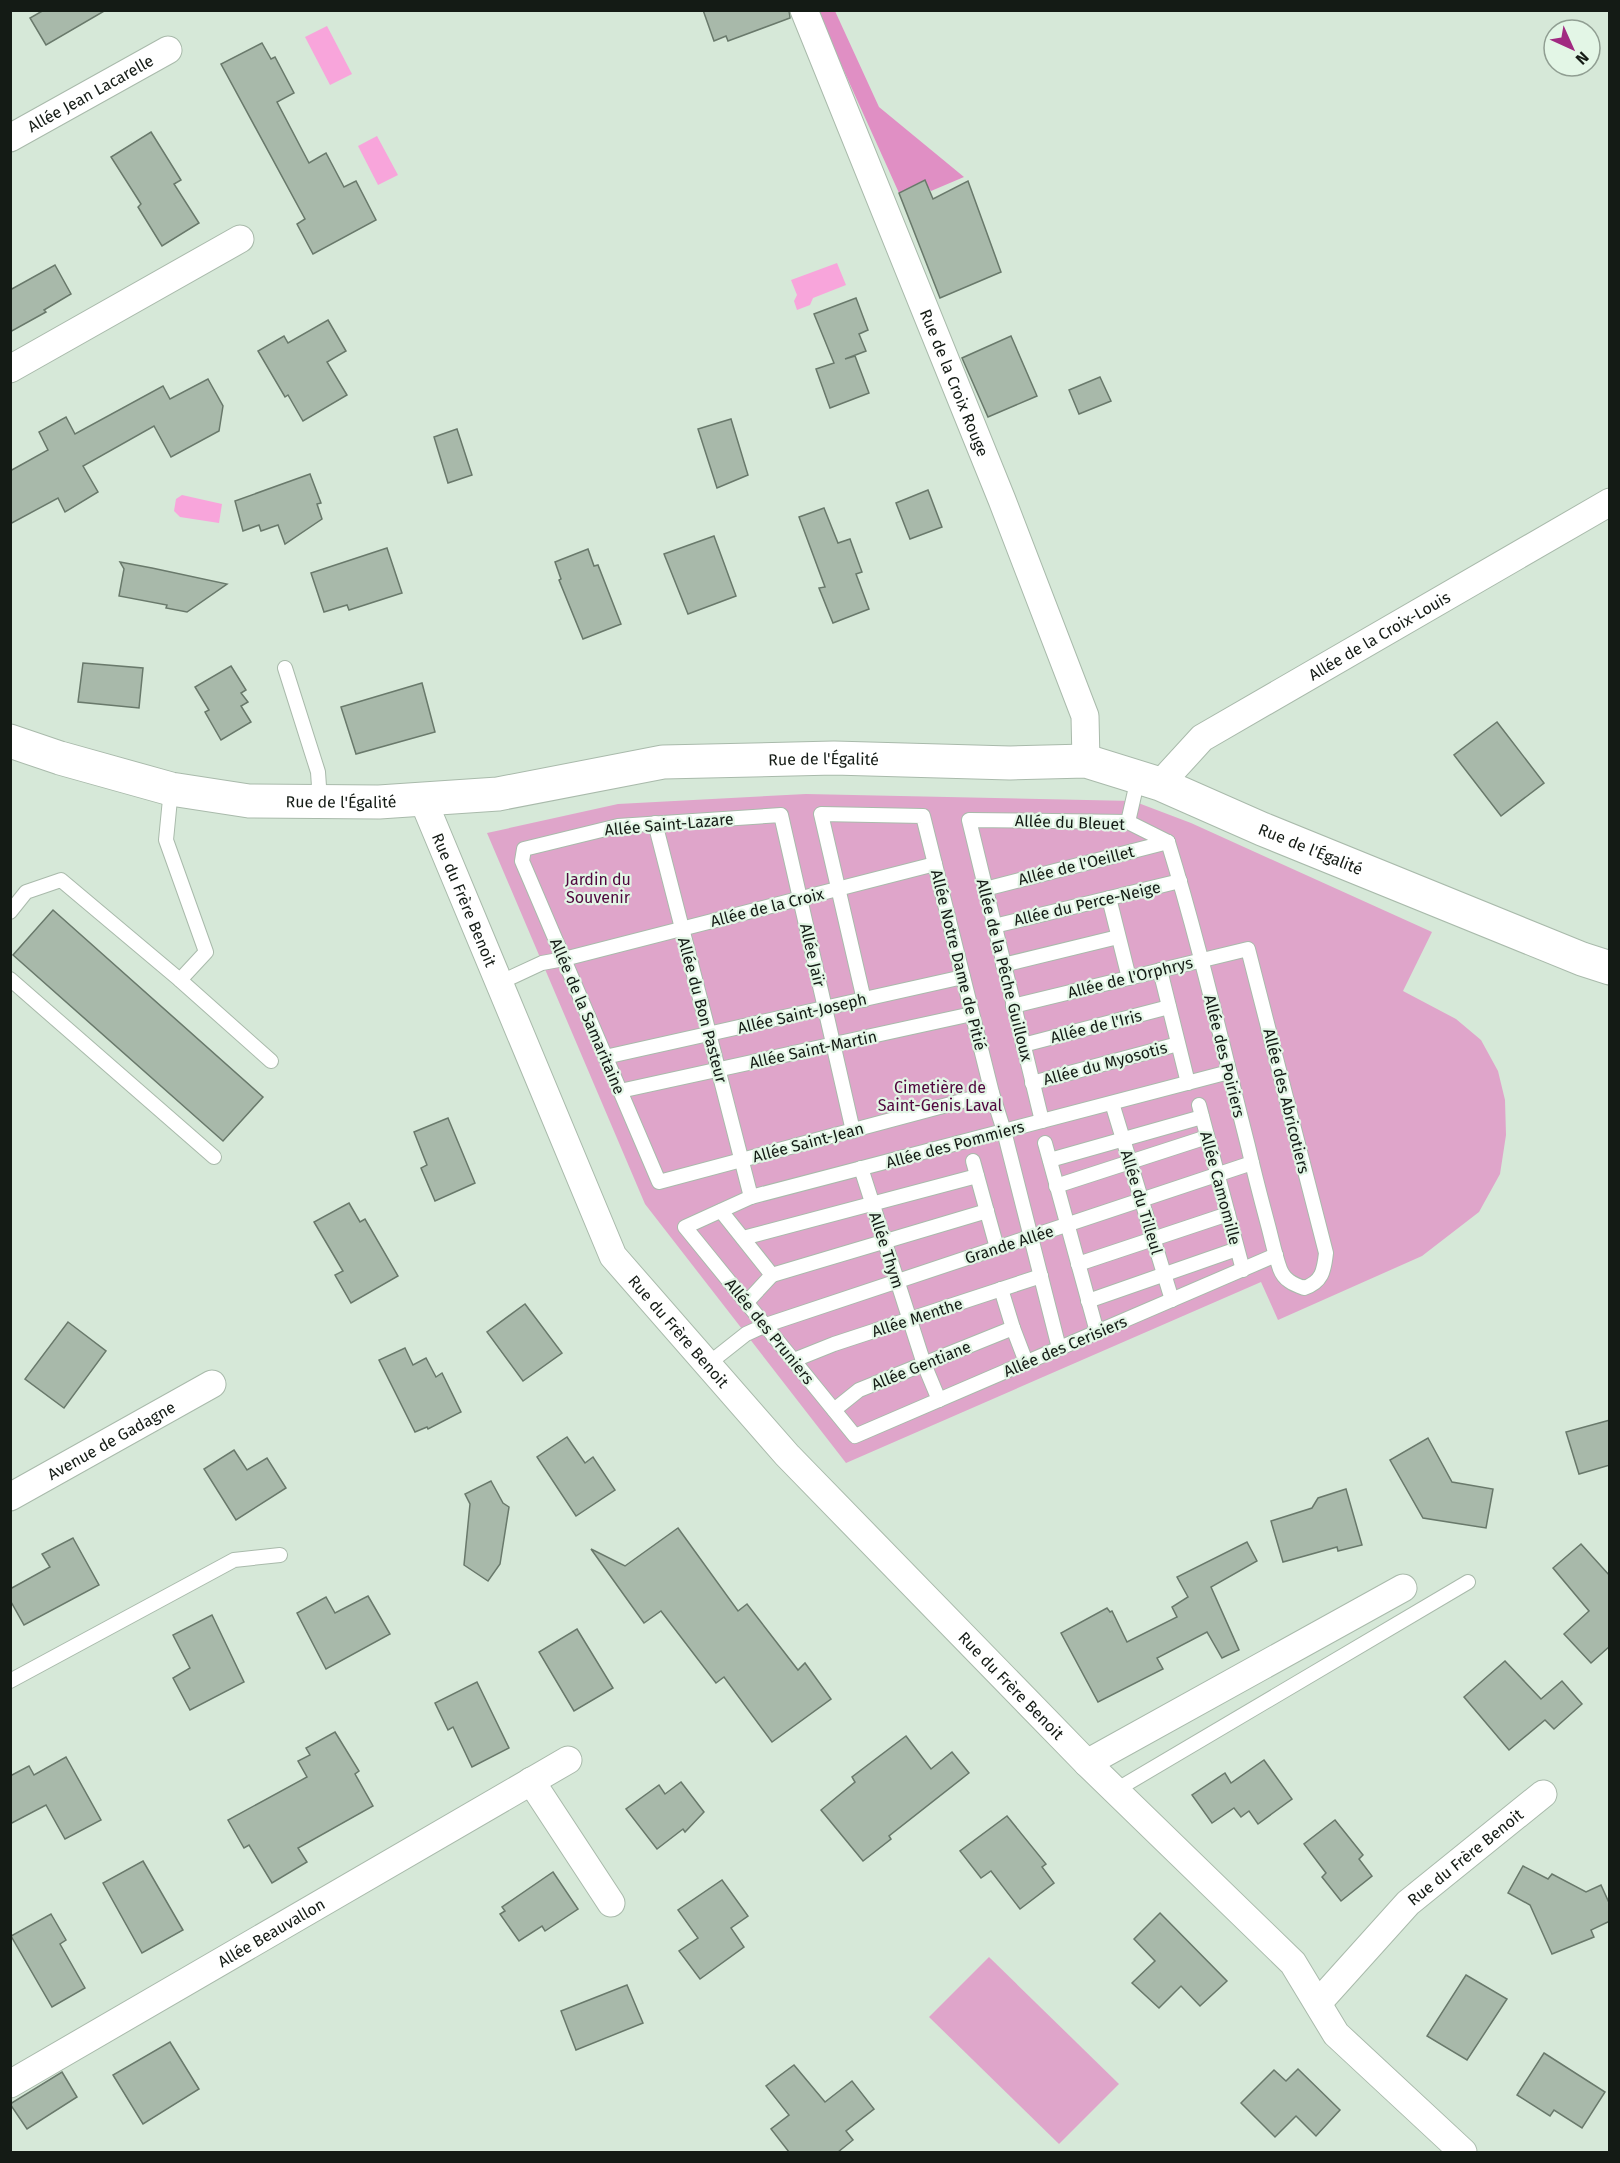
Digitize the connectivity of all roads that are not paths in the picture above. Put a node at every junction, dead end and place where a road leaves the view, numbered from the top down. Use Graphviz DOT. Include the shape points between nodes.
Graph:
graph roads {
  1 [pos="804,10"];
  2 [pos="168,50"];
  3 [pos="10,138"];
  4 [pos="240,239"];
  5 [pos="10,369"];
  6 [pos="1610,502"];
  7 [pos="285,668"];
  8 [pos="10,741"];
  9 [pos="1086,761"];
  10 [pos="1149,780"];
  11 [pos="171,789"];
  12 [pos="423,800"];
  13 [pos="320,801"];
  14 [pos="781,815"];
  15 [pos="969,820"];
  16 [pos="1128,822"];
  17 [pos="655,823"];
  18 [pos="1168,842"];
  19 [pos="524,849"];
  20 [pos="935,864"];
  21 [pos="1180,881"];
  22 [pos="838,889"];
  23 [pos="985,889"];
  24 [pos="1109,898"];
  25 [pos="800,899"];
  26 [pos="10,912"];
  27 [pos="994,926"];
  28 [pos="682,929"];
  29 [pos="1118,937"];
  30 [pos="1248,949"];
  31 [pos="564,959"];
  32 [pos="1200,960"];
  33 [pos="1003,965"];
  34 [pos="1610,968"];
  35 [pos="1160,970"];
  36 [pos="963,977"];
  37 [pos="1128,978"];
  38 [pos="10,979"];
  39 [pos="180,980"];
  40 [pos="499,983"];
  41 [pos="864,1000"];
  42 [pos="1013,1006"];
  43 [pos="1169,1007"];
  44 [pos="825,1008"];
  45 [pos="972,1014"];
  46 [pos="710,1034"];
  47 [pos="833,1044"];
  48 [pos="1178,1044"];
  49 [pos="1023,1045"];
  50 [pos="605,1058"];
  51 [pos="271,1061"];
  52 [pos="719,1070"];
  53 [pos="1229,1072"];
  54 [pos="1032,1083"];
  55 [pos="1188,1083"];
  56 [pos="620,1091"];
  57 [pos="992,1093"];
  58 [pos="1112,1103"];
  59 [pos="1042,1121"];
  60 [pos="853,1131"];
  61 [pos="1004,1131"];
  62 [pos="1207,1137"];
  63 [pos="1122,1138"];
  64 [pos="1045,1143"];
  65 [pos="214,1157"];
  66 [pos="742,1160"];
  67 [pos="1050,1160"];
  68 [pos="973,1161"];
  69 [pos="1130,1162"];
  70 [pos="1252,1163"];
  71 [pos="861,1168"];
  72 [pos="1217,1175"];
  73 [pos="977,1176"];
  74 [pos="658,1182"];
  75 [pos="1056,1186"];
  76 [pos="751,1197"];
  77 [pos="1141,1200"];
  78 [pos="872,1204"];
  79 [pos="721,1210"];
  80 [pos="987,1210"];
  81 [pos="1228,1214"];
  82 [pos="1067,1225"];
  83 [pos="686,1227"];
  84 [pos="1031,1237"];
  85 [pos="743,1238"];
  86 [pos="1153,1239"];
  87 [pos="884,1241"];
  88 [pos="997,1248"];
  89 [pos="1237,1249"];
  90 [pos="1276,1256"];
  91 [pos="1078,1264"];
  92 [pos="1243,1269"];
  93 [pos="1281,1271"];
  94 [pos="772,1275"];
  95 [pos="1164,1275"];
  96 [pos="1041,1276"];
  97 [pos="897,1281"];
  98 [pos="1001,1289"];
  99 [pos="1088,1300"];
  100 [pos="1172,1300"];
  101 [pos="747,1302"];
  102 [pos="910,1319"];
  103 [pos="766,1325"];
  104 [pos="1013,1328"];
  105 [pos="1097,1332"];
  106 [pos="1059,1348"];
  107 [pos="794,1360"];
  108 [pos="1026,1362"];
  109 [pos="708,1364"];
  110 [pos="924,1364"];
  111 [pos="212,1384"];
  112 [pos="939,1400"];
  113 [pos="834,1410"];
  114 [pos="855,1436"];
  115 [pos="10,1497"];
  116 [pos="280,1555"];
  117 [pos="1468,1582"];
  118 [pos="1402,1588"];
  119 [pos="10,1681"];
  120 [pos="568,1760"];
  121 [pos="1087,1763"];
  122 [pos="531,1781"];
  123 [pos="1116,1790"];
  124 [pos="1544,1794"];
  125 [pos="611,1904"];
  126 [pos="1318,2003"];
  127 [pos="10,2084"];
  128 [pos="1463,2152"];
  1 -- 9 [label="street, Rue de la Croix Rouge" via="1081,705 1085,716"];
  2 -- 3 [label="street, Allée Jean Lacarelle"];
  4 -- 5 [label="street"];
  6 -- 10 [label="street, Allée de la Croix-Louis" via="1202,738"];
  7 -- 13 [label="lane" via="318,772"];
  8 -- 11 [label="street, Rue de l'Égalité"];
  9 -- 10 [label="street, Rue de l'Égalité"];
  9 -- 12 [label="street, Rue de l'Égalité" via="834,758 663,762 498,794"];
  10 -- 16 [label="lane"];
  10 -- 34 [label="street, Rue de l'Égalité"];
  11 -- 13 [label="street, Rue de l'Égalité" via="249,801"];
  11 -- 39 [label="lane" via="166,840 206,951"];
  12 -- 13 [label="street, Rue de l'Égalité"];
  12 -- 40 [label="street, Rue du Frère Benoit"];
  14 -- 17 [label="lane, Allée Saint-Lazare"];
  14 -- 25 [label="lane, Allée Jaïr"];
  15 -- 16 [label="lane, Allée du Bleuet"];
  15 -- 23 [label="lane, Allée de la Pêche Guilloux"];
  16 -- 18 [label="lane, Allée du Bleuet"];
  17 -- 19 [label="lane, Allée Saint-Lazare" via="618,826"];
  17 -- 28 [label="lane, Allée du Bon Pasteur"];
  18 -- 21 [label="lane, Allée des Poiriers"];
  18 -- 23 [label="lane, Allée de l'Oeillet"];
  19 -- 31 [label="lane, Allée de la Samaritaine" via="522,861"];
  20 -- 22 [label="lane, Allée de la Croix"];
  20 -- 22 [label="lane, Allée Notre Dame de Pitié" via="923,816 821,814"];
  20 -- 36 [label="lane, Allée Notre Dame de Pitié"];
  21 -- 24 [label="lane, Allée du Perce-Neige"];
  21 -- 32 [label="lane, Allée des Poiriers"];
  22 -- 25 [label="lane, Allée de la Croix"];
  22 -- 41 [label="lane"];
  23 -- 27 [label="lane, Allée de la Pêche Guilloux"];
  24 -- 27 [label="lane, Allée du Perce-Neige"];
  24 -- 29 [label="lane"];
  25 -- 28 [label="lane, Allée de la Croix"];
  25 -- 44 [label="lane, Allée Jaïr"];
  26 -- 39 [label="lane" via="26,892 61,880"];
  27 -- 33 [label="lane, Allée de la Pêche Guilloux"];
  28 -- 31 [label="lane, Allée de la Croix"];
  28 -- 46 [label="lane, Allée du Bon Pasteur"];
  29 -- 33 [label="lane"];
  29 -- 37 [label="lane"];
  30 -- 32 [label="lane, Allée de l'Orphrys"];
  30 -- 93 [label="lane, Allée des Abricotiers" via="1326,1253 1324,1270 1314,1285 1304,1288 1290,1282"];
  31 -- 40 [label="lane, Allée de la Croix" via="542,963"];
  31 -- 50 [label="lane, Allée de la Samaritaine"];
  32 -- 35 [label="lane, Allée de l'Orphrys"];
  32 -- 53 [label="lane, Allée des Poiriers"];
  33 -- 42 [label="lane, Allée de la Pêche Guilloux"];
  35 -- 37 [label="lane, Allée de l'Orphrys"];
  35 -- 43 [label="lane"];
  36 -- 41 [label="lane, Allée Saint-Joseph"];
  36 -- 45 [label="lane, Allée Notre Dame de Pitié"];
  37 -- 42 [label="lane, Allée de l'Orphrys"];
  38 -- 65 [label="lane"];
  39 -- 51 [label="lane"];
  40 -- 109 [label="street, Rue du Frère Benoit" via="613,1256"];
  41 -- 44 [label="lane, Allée Saint-Joseph"];
  42 -- 49 [label="lane, Allée de la Pêche Guilloux"];
  43 -- 48 [label="lane"];
  43 -- 49 [label="lane, Allée de l'Iris"];
  44 -- 46 [label="lane, Allée Saint-Joseph"];
  44 -- 47 [label="lane, Allée Jaïr"];
  45 -- 47 [label="lane, Allée Saint-Martin"];
  45 -- 57 [label="lane, Allée Notre Dame de Pitié"];
  46 -- 50 [label="lane, Allée Saint-Joseph"];
  46 -- 52 [label="lane, Allée du Bon Pasteur"];
  47 -- 52 [label="lane, Allée Saint-Martin"];
  47 -- 60 [label="lane, Allée Jaïr"];
  48 -- 54 [label="lane, Allée du Myosotis"];
  48 -- 55 [label="lane"];
  49 -- 54 [label="lane, Allée de la Pêche Guilloux"];
  50 -- 56 [label="lane, Allée de la Samaritaine"];
  52 -- 56 [label="lane, Allée Saint-Martin"];
  52 -- 66 [label="lane, Allée du Bon Pasteur"];
  53 -- 55 [label="lane, Allée des Pommiers"];
  53 -- 70 [label="lane, Allée des Poiriers"];
  54 -- 59 [label="lane, Allée de la Pêche Guilloux"];
  55 -- 58 [label="lane, Allée des Pommiers"];
  56 -- 74 [label="lane, Allée de la Samaritaine"];
  57 -- 60 [label="lane, Allée Saint-Jean"];
  57 -- 61 [label="lane, Allée Notre Dame de Pitié"];
  58 -- 59 [label="lane, Allée des Pommiers"];
  58 -- 63 [label="lane, Allée du Tilleul"];
  59 -- 61 [label="lane, Allée des Pommiers"];
  60 -- 66 [label="lane, Allée Saint-Jean"];
  61 -- 71 [label="lane, Allée des Pommiers"];
  61 -- 84 [label="lane, Allée Notre Dame de Pitié"];
  62 -- 63 [label="lane, Allée Camomille" via="1200,1111"];
  62 -- 69 [label="lane"];
  62 -- 72 [label="lane, Allée Camomille"];
  63 -- 67 [label="lane"];
  63 -- 69 [label="lane, Allée du Tilleul"];
  64 -- 67 [label="lane"];
  66 -- 74 [label="lane, Allée Saint-Jean"];
  66 -- 76 [label="lane, Allée du Bon Pasteur"];
  67 -- 75 [label="lane"];
  68 -- 73 [label="lane"];
  69 -- 75 [label="lane"];
  69 -- 77 [label="lane, Allée du Tilleul"];
  70 -- 72 [label="lane, Grande Allée"];
  70 -- 90 [label="lane, Allée des Poiriers"];
  71 -- 76 [label="lane, Allée des Pommiers"];
  71 -- 78 [label="lane, Allée Thym"];
  72 -- 77 [label="lane, Grande Allée"];
  72 -- 81 [label="lane, Allée Camomille"];
  73 -- 78 [label="lane"];
  73 -- 80 [label="lane"];
  75 -- 82 [label="lane"];
  76 -- 79 [label="lane, Allée des Pommiers"];
  77 -- 82 [label="lane, Grande Allée"];
  77 -- 86 [label="lane, Allée du Tilleul"];
  78 -- 85 [label="lane"];
  78 -- 87 [label="lane, Allée Thym"];
  79 -- 83 [label="lane, Allée des Pommiers"];
  79 -- 85 [label="lane"];
  80 -- 87 [label="lane"];
  80 -- 88 [label="lane"];
  81 -- 86 [label="lane"];
  81 -- 89 [label="lane, Allée Camomille"];
  82 -- 84 [label="lane, Grande Allée"];
  82 -- 91 [label="lane"];
  83 -- 101 [label="lane, Allée des Pruniers"];
  84 -- 88 [label="lane, Grande Allée"];
  84 -- 96 [label="lane, Allée Notre Dame de Pitié"];
  85 -- 94 [label="lane"];
  86 -- 91 [label="lane"];
  86 -- 95 [label="lane, Allée du Tilleul"];
  87 -- 94 [label="lane"];
  87 -- 97 [label="lane, Allée Thym"];
  88 -- 97 [label="lane, Grande Allée"];
  89 -- 92 [label="lane, Allée Camomille"];
  89 -- 95 [label="lane"];
  90 -- 92 [label="lane, Allée des Cerisiers"];
  90 -- 93 [label="lane, Allée des Poiriers"];
  91 -- 99 [label="lane"];
  92 -- 100 [label="lane, Allée des Cerisiers"];
  94 -- 101 [label="lane"];
  95 -- 99 [label="lane"];
  95 -- 100 [label="lane, Allée du Tilleul"];
  96 -- 98 [label="lane, Allée Menthe"];
  96 -- 106 [label="lane, Allée Notre Dame de Pitié"];
  97 -- 102 [label="lane, Allée Thym"];
  97 -- 103 [label="lane, Grande Allée"];
  98 -- 102 [label="lane, Allée Menthe"];
  98 -- 104 [label="lane"];
  99 -- 105 [label="lane"];
  100 -- 105 [label="lane, Allée des Cerisiers"];
  101 -- 103 [label="lane, Allée des Pruniers"];
  102 -- 107 [label="lane, Allée Menthe"];
  102 -- 110 [label="lane, Allée Thym"];
  103 -- 107 [label="lane, Allée des Pruniers"];
  103 -- 109 [label="lane, Grande Allée" via="746,1334"];
  104 -- 108 [label="lane"];
  104 -- 110 [label="lane, Allée Gentiane"];
  105 -- 106 [label="lane, Allée des Cerisiers"];
  106 -- 108 [label="lane, Allée des Cerisiers"];
  107 -- 113 [label="lane, Allée des Pruniers"];
  108 -- 112 [label="lane, Allée des Cerisiers"];
  109 -- 121 [label="street, Rue du Frère Benoit" via="787,1455"];
  110 -- 112 [label="lane, Allée Thym"];
  110 -- 113 [label="lane, Allée Gentiane" via="860,1390"];
  111 -- 115 [label="street, Avenue de Gadagne"];
  112 -- 114 [label="lane, Allée des Cerisiers"];
  113 -- 114 [label="lane, Allée des Pruniers"];
  116 -- 119 [label="lane" via="234,1560"];
  117 -- 123 [label="lane"];
  118 -- 121 [label="street"];
  120 -- 122 [label="street, Allée Beauvallon"];
  121 -- 123 [label="street, Rue du Frère Benoit"];
  122 -- 125 [label="street"];
  122 -- 127 [label="street, Allée Beauvallon"];
  123 -- 126 [label="street, Rue du Frère Benoit" via="1293,1963"];
  124 -- 126 [label="street, Rue du Frère Benoit" via="1408,1903"];
  126 -- 128 [label="street, Rue du Frère Benoit" via="1336,2034"];
}
